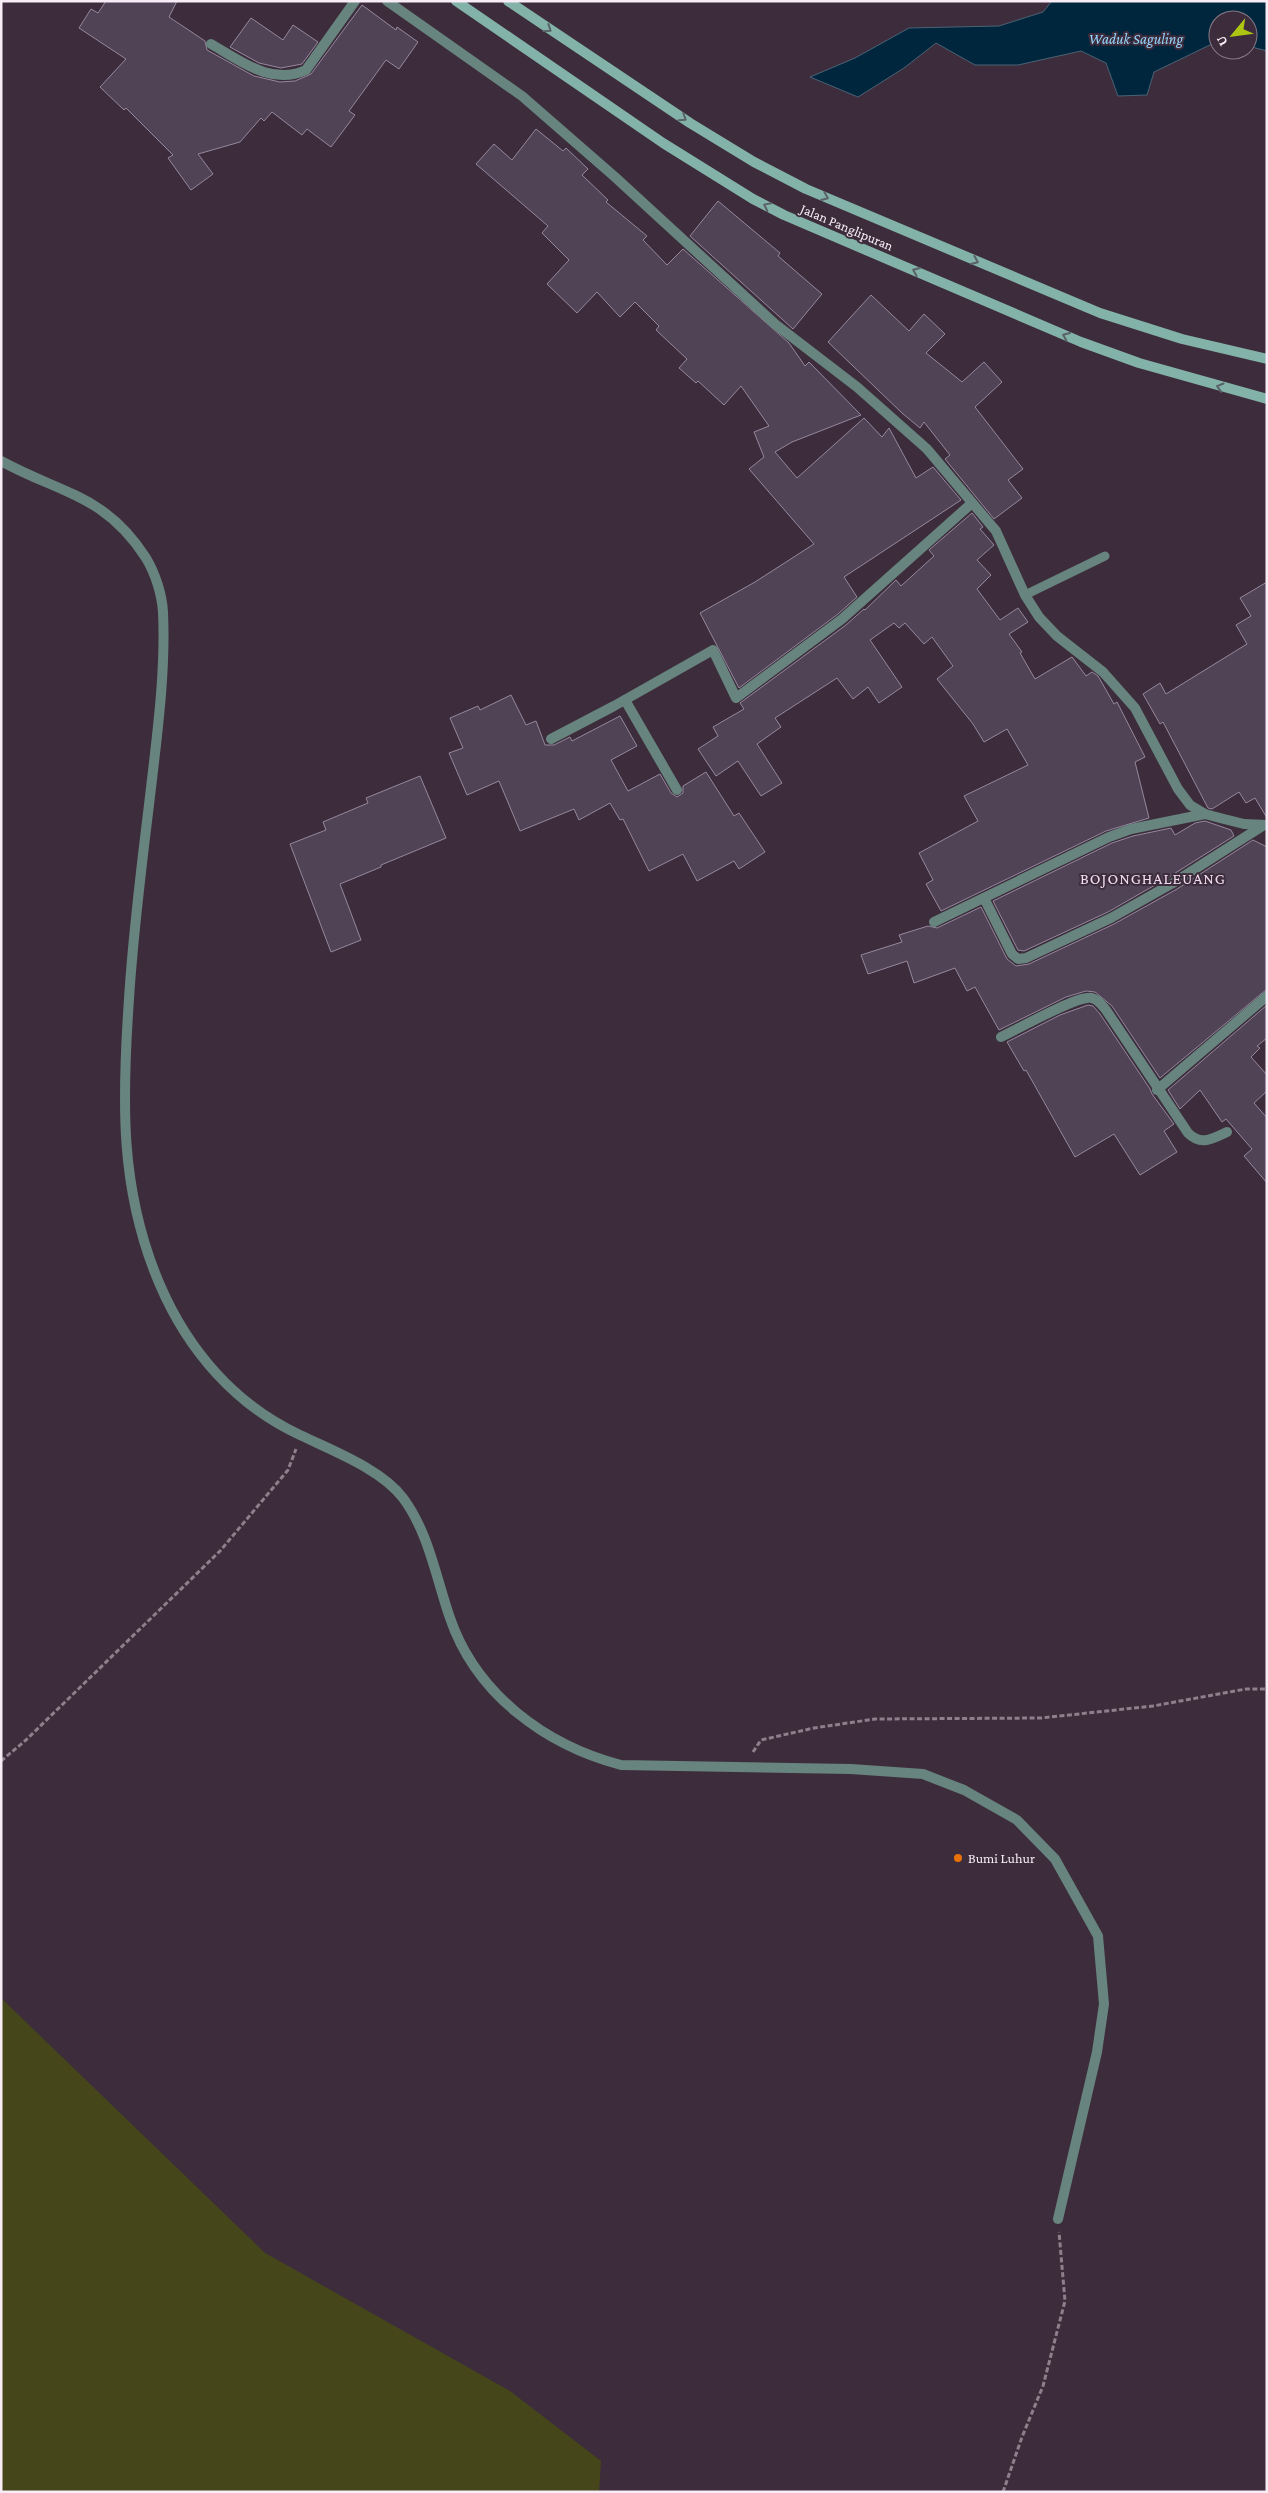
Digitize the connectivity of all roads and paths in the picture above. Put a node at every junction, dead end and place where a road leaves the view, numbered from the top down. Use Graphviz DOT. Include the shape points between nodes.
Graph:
graph roads {
  1 [pos="355,1"];
  2 [pos="388,1"];
  3 [pos="456,1"];
  4 [pos="508,1"];
  5 [pos="212,44"];
  6 [pos="1267,359"];
  7 [pos="1267,399"];
  8 [pos="1,461"];
  9 [pos="972,503"];
  10 [pos="1105,556"];
  11 [pos="1025,595"];
  12 [pos="625,700"];
  13 [pos="551,739"];
  14 [pos="677,790"];
  15 [pos="1205,814"];
  16 [pos="1265,825"];
  17 [pos="984,898"];
  18 [pos="934,922"];
  19 [pos="1267,996"];
  20 [pos="1002,1037"];
  21 [pos="1157,1090"];
  22 [pos="1227,1132"];
  23 [pos="301,1436"];
  24 [pos="1267,1689"];
  25 [pos="1,1761"];
  26 [pos="742,1768"];
  27 [pos="1058,2219"];
  28 [pos="1003,2492"];
  1 -- 5 [label="street" via="306,70 296,75 271,76"];
  2 -- 9 [label="street" via="522,96 775,324 887,412 927,449"];
  7 -- 3 [label="main road, Jalan Panglipuran, one-way" via="1139,363 1081,342 784,215 663,143"];
  4 -- 6 [label="main road, Jalan Panglipuran, one-way" via="690,123 806,189 1100,313 1182,339"];
  8 -- 23 [label="street" via="74,493 116,520 148,561 158,588 163,609 159,706 133,940 126,1037 123,1115 128,1168 140,1229 160,1285 183,1329 201,1356 240,1397"];
  9 -- 11 [label="street" via="996,531"];
  9 -- 12 [label="street" via="842,619 736,698 713,650"];
  10 -- 11 [label="lane"];
  11 -- 15 [label="street" via="1057,636 1103,672 1136,708 1178,789 1190,805"];
  12 -- 13 [label="street"];
  12 -- 14 [label="street"];
  15 -- 16 [label="street" via="1244,824"];
  15 -- 17 [label="street" via="1109,837"];
  16 -- 17 [label="street" via="1111,918 1026,958 1012,954"];
  17 -- 18 [label="street"];
  19 -- 21 [label="street"];
  20 -- 21 [label="street" via="1070,1004 1093,998 1106,1010"];
  21 -- 22 [label="street" via="1195,1140 1203,1142"];
  23 -- 25 [label="path" via="288,1470 220,1551"];
  23 -- 26 [label="street" via="369,1470 400,1494 411,1509 426,1543 451,1622 467,1654 502,1700 534,1726 570,1748 620,1765"];
  24 -- 26 [label="path" via="1246,1688 1153,1706 1041,1718 876,1719 844,1723 761,1740"];
  26 -- 27 [label="street" via="851,1769 923,1774 964,1790 1018,1820 1055,1859 1098,1936 1104,2004 1097,2052"];
  27 -- 28 [label="path" via="1065,2301 1043,2386"];
}
